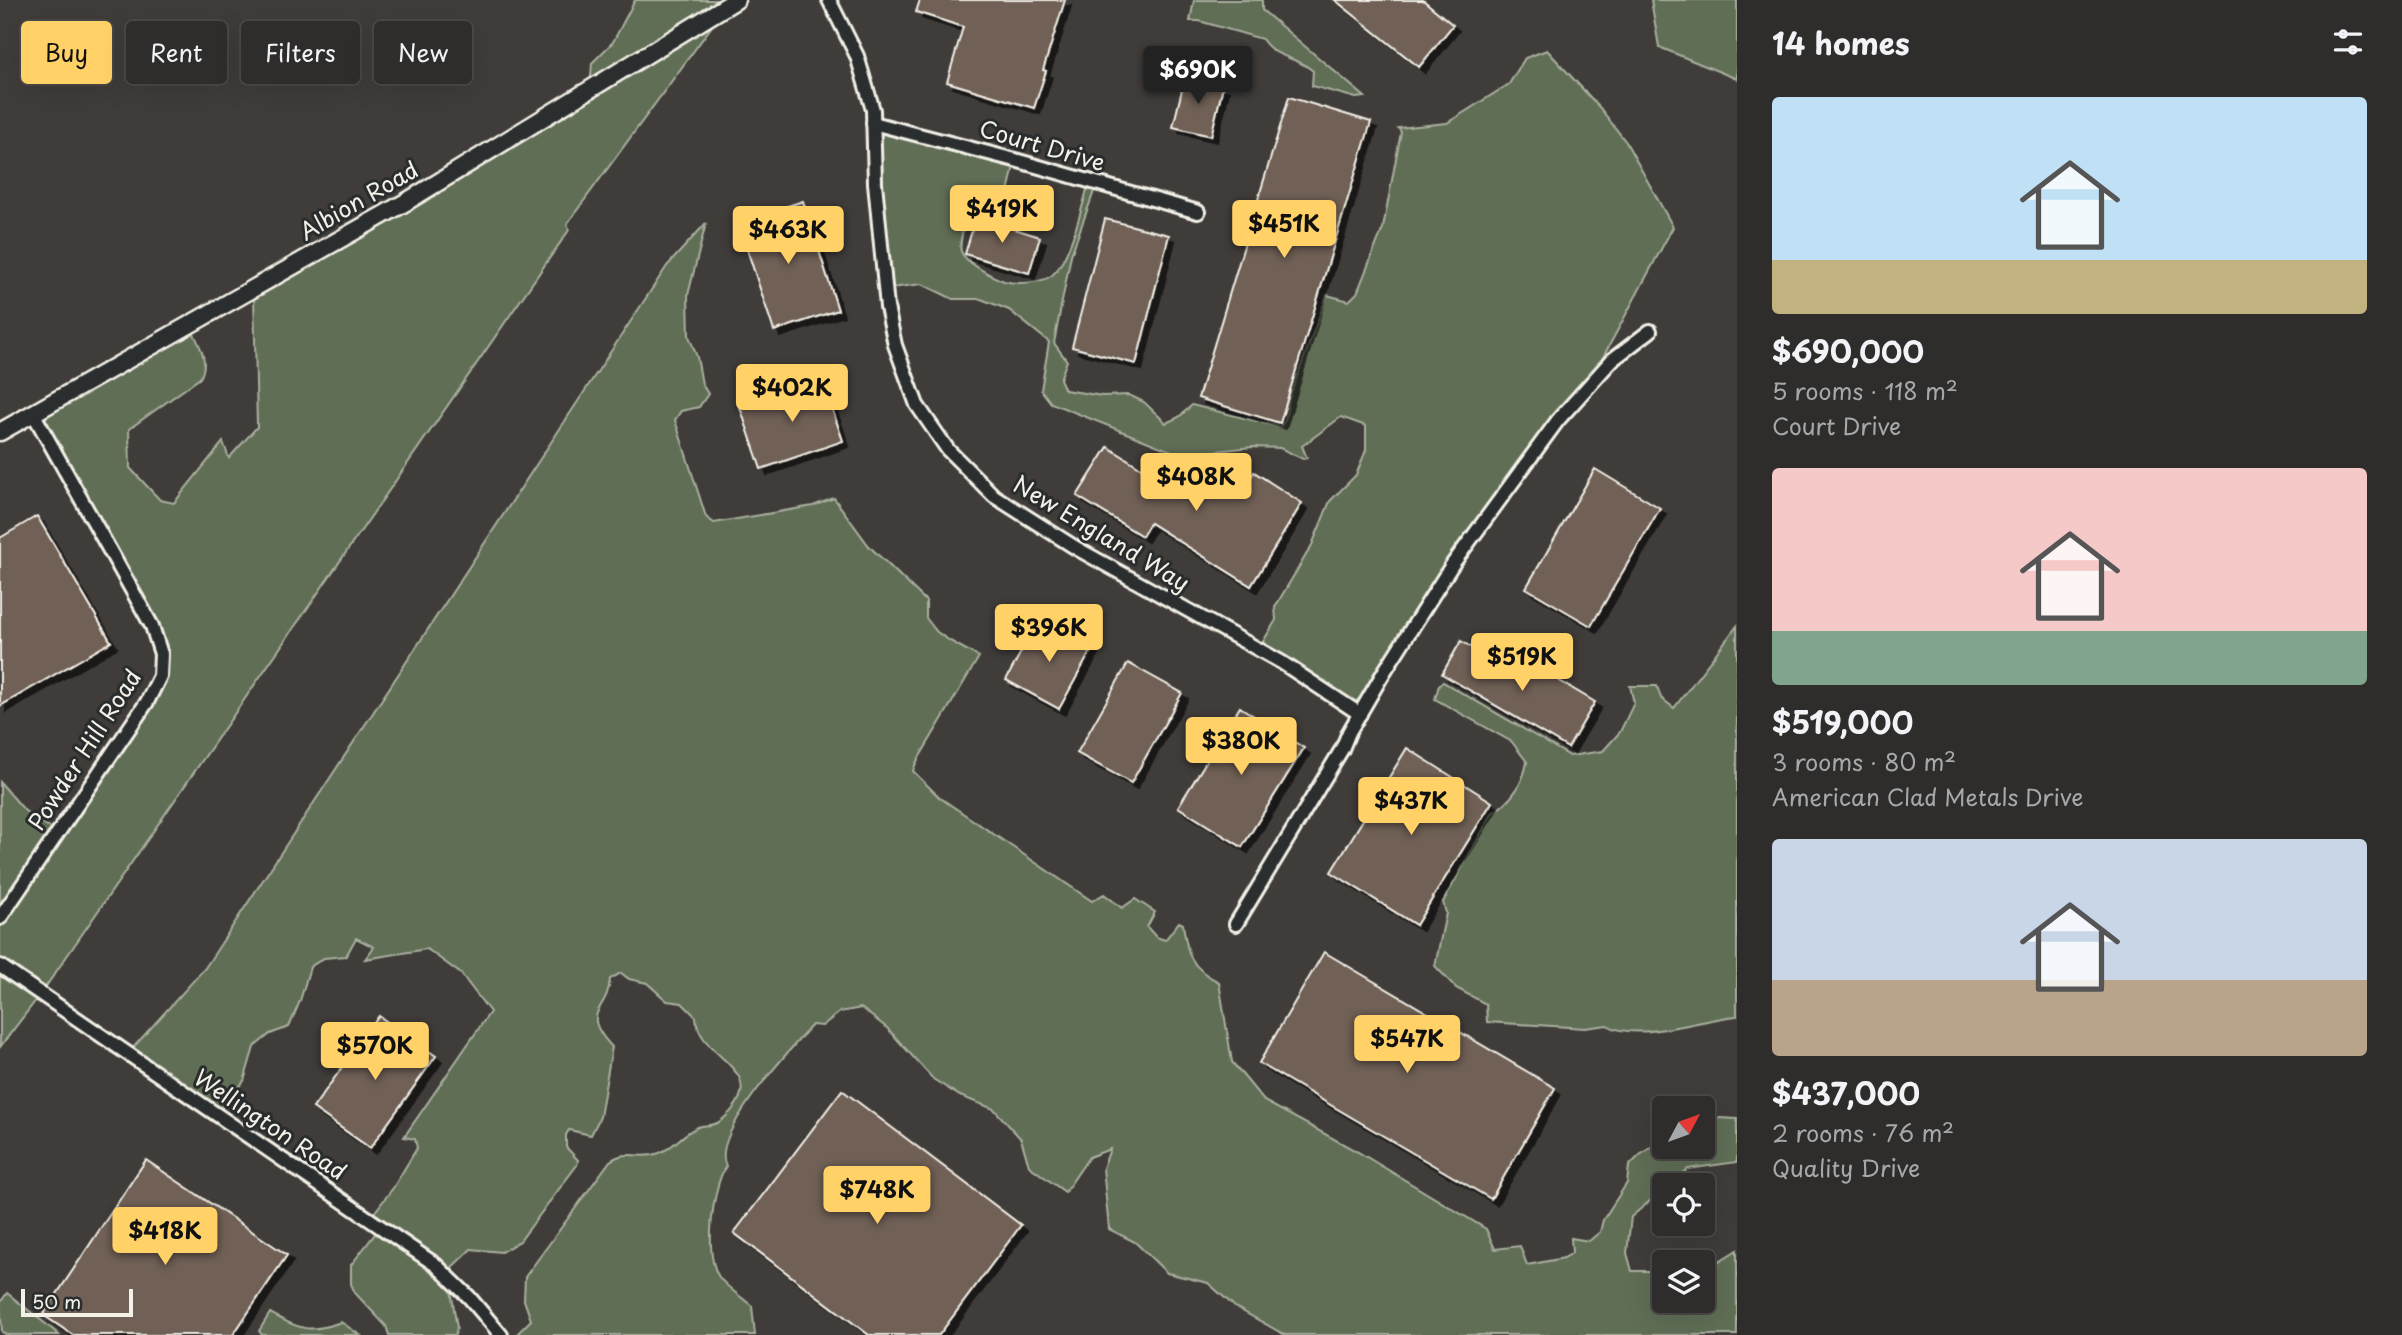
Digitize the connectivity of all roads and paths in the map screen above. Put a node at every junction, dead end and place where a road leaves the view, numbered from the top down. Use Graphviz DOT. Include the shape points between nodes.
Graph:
graph roads {
  1 [pos="736,0"];
  2 [pos="828,0"];
  3 [pos="873,123"];
  4 [pos="1198,212"];
  5 [pos="1650,331"];
  6 [pos="33,413"];
  7 [pos="0,432"];
  8 [pos="1360,714"];
  9 [pos="0,918"];
  10 [pos="1236,924"];
  11 [pos="0,966"];
  12 [pos="501,1335"];
  1 -- 6 [label="main road, Albion Road" via="406,202"];
  2 -- 3 [label="street, New England Way" via="857,56"];
  3 -- 4 [label="street, Court Drive"];
  3 -- 8 [label="street, New England Way" via="887,307 895,345 917,405 948,450 994,496 1076,548 1281,662"];
  5 -- 8 [label="street" via="1612,360 1558,420 1452,565"];
  6 -- 7 [label="main road, Albion Road"];
  6 -- 9 [label="street, Powder Hill Road" via="152,626 161,654 160,676 123,740"];
  8 -- 10 [label="street"];
  11 -- 12 [label="street, Wellington Road" via="436,1265"];
}
